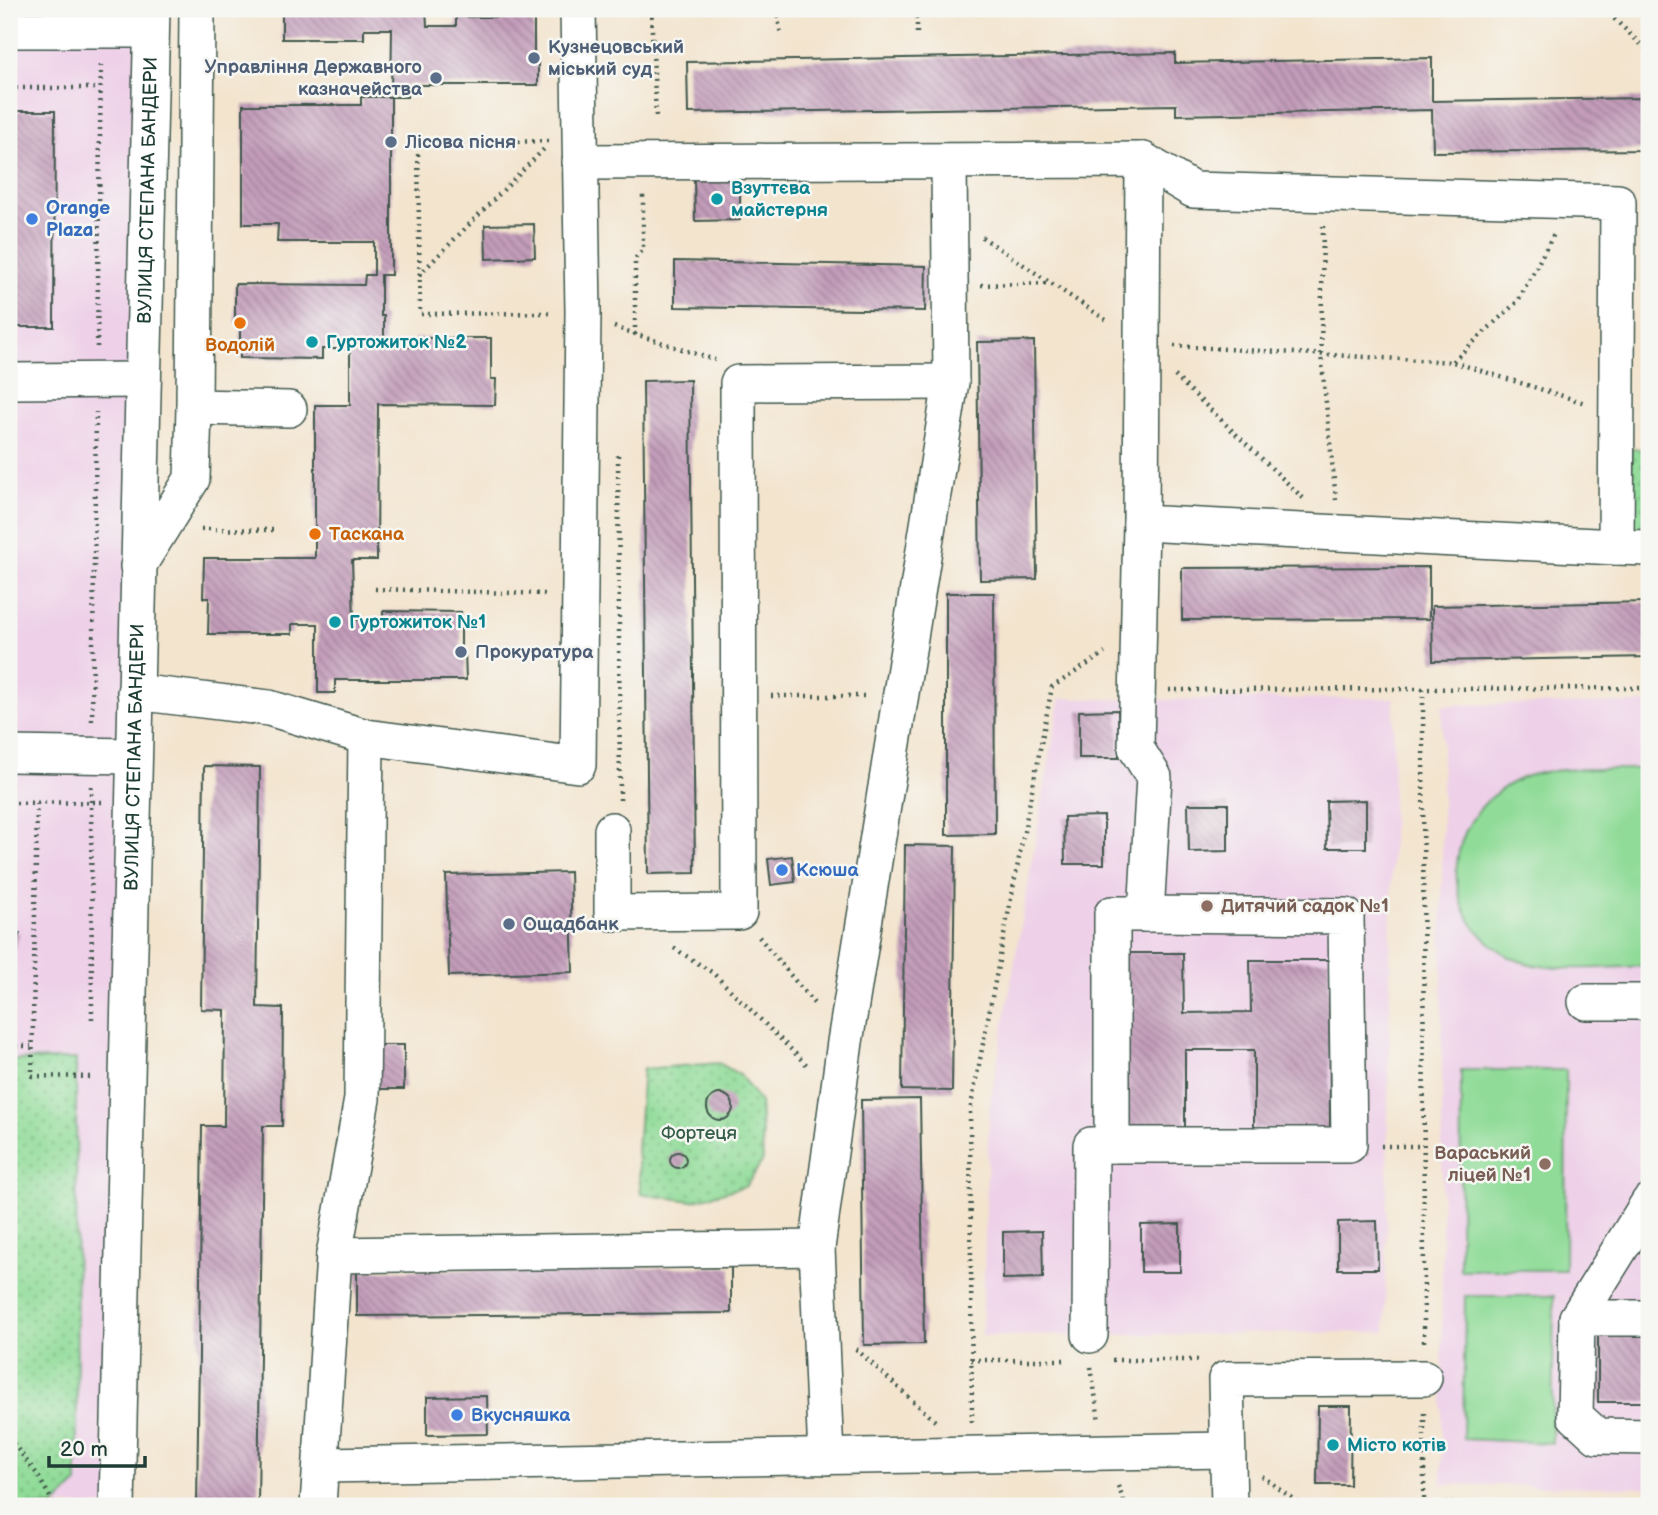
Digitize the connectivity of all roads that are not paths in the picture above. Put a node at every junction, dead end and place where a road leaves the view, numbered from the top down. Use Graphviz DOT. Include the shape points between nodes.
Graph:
graph roads {
  1 [pos="197,9"];
  2 [pos="578,9"];
  3 [pos="152,19"];
  4 [pos="9,30"];
  5 [pos="1143,160"];
  6 [pos="580,162"];
  7 [pos="948,162"];
  8 [pos="143,380"];
  9 [pos="9,381"];
  10 [pos="951,382"];
  11 [pos="194,407"];
  12 [pos="289,410"];
  13 [pos="1141,523"];
  14 [pos="1632,547"];
  15 [pos="138,566"];
  16 [pos="135,692"];
  17 [pos="366,737"];
  18 [pos="9,754"];
  19 [pos="133,756"];
  20 [pos="616,816"];
  21 [pos="1146,914"];
  22 [pos="1586,1002"];
  23 [pos="1649,1002"];
  24 [pos="1112,1145"];
  25 [pos="1649,1202"];
  26 [pos="817,1248"];
  27 [pos="334,1255"];
  28 [pos="1577,1318"];
  29 [pos="1649,1318"];
  30 [pos="1090,1335"];
  31 [pos="1424,1378"];
  32 [pos="1649,1437"];
  33 [pos="1227,1450"];
  34 [pos="826,1457"];
  35 [pos="322,1465"];
  36 [pos="117,1506"];
  37 [pos="318,1506"];
  38 [pos="1229,1506"];
  1 -- 11 [label="street"];
  2 -- 6 [label="street"];
  3 -- 4 [label="street"];
  3 -- 8 [label="street, ВУЛИЦЯ СТЕПАНА БАНДЕРИ"];
  5 -- 7 [label="street"];
  5 -- 13 [label="street"];
  5 -- 14 [label="street" via="1193,190 1618,202 1616,413"];
  6 -- 7 [label="street"];
  6 -- 17 [label="street" via="578,765"];
  7 -- 10 [label="street"];
  8 -- 9 [label="street"];
  8 -- 15 [label="street, ВУЛИЦЯ СТЕПАНА БАНДЕРИ"];
  10 -- 20 [label="street" via="738,383 739,912 612,913"];
  10 -- 26 [label="street" via="845,1042"];
  11 -- 12 [label="street"];
  11 -- 15 [label="street" via="192,480"];
  13 -- 14 [label="street"];
  13 -- 21 [label="street" via="1136,748 1154,778"];
  15 -- 16 [label="street, ВУЛИЦЯ СТЕПАНА БАНДЕРИ"];
  16 -- 17 [label="street" via="269,708"];
  16 -- 19 [label="street, ВУЛИЦЯ СТЕПАНА БАНДЕРИ"];
  17 -- 27 [label="street" via="362,1099"];
  18 -- 19 [label="street"];
  19 -- 36 [label="street, ВУЛИЦЯ СТЕПАНА БАНДЕРИ"];
  21 -- 24 [label="street" via="1112,914"];
  21 -- 24 [label="street" via="1346,916 1349,1145"];
  22 -- 23 [label="street"];
  24 -- 30 [label="street" via="1091,1145"];
  25 -- 28 [label="street"];
  26 -- 27 [label="street"];
  26 -- 34 [label="street"];
  27 -- 35 [label="street"];
  28 -- 29 [label="street"];
  28 -- 32 [label="street" via="1575,1416 1597,1436"];
  31 -- 33 [label="street" via="1226,1379"];
  33 -- 34 [label="street"];
  33 -- 38 [label="street"];
  34 -- 35 [label="street"];
  35 -- 37 [label="street"];
}
